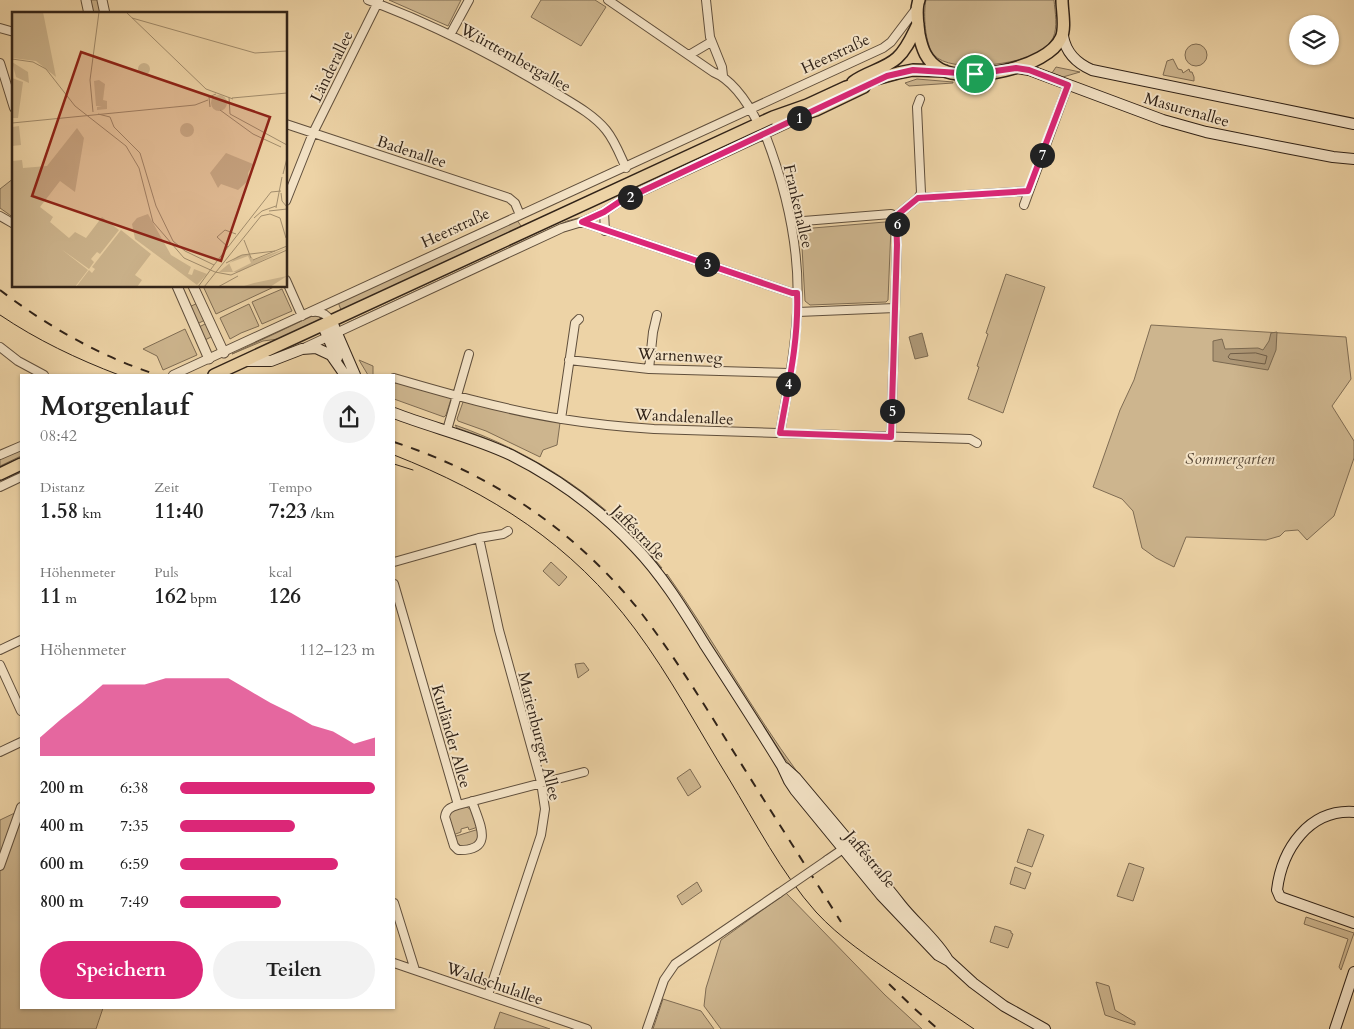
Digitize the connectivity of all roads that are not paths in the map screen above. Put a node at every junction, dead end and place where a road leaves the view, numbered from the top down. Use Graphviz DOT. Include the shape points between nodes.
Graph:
graph roads {
  1 [pos="368,0"];
  2 [pos="469,0"];
  3 [pos="608,0"];
  4 [pos="706,0"];
  5 [pos="1062,0"];
  6 [pos="378,2"];
  7 [pos="917,3"];
  8 [pos="918,24"];
  9 [pos="450,35"];
  10 [pos="1062,36"];
  11 [pos="711,42"];
  12 [pos="689,55"];
  13 [pos="0,63"];
  14 [pos="1016,68"];
  15 [pos="945,71"];
  16 [pos="723,76"];
  17 [pos="887,76"];
  18 [pos="1068,85"];
  19 [pos="846,87"];
  20 [pos="920,99"];
  21 [pos="12,102"];
  22 [pos="751,110"];
  23 [pos="1354,124"];
  24 [pos="288,125"];
  25 [pos="762,130"];
  26 [pos="313,133"];
  27 [pos="1354,159"];
  28 [pos="626,168"];
  29 [pos="1028,191"];
  30 [pos="288,195"];
  31 [pos="918,198"];
  32 [pos="1024,205"];
  33 [pos="604,212"];
  34 [pos="520,215"];
  35 [pos="0,216"];
  36 [pos="896,216"];
  37 [pos="582,222"];
  38 [pos="791,222"];
  39 [pos="12,223"];
  40 [pos="605,231"];
  41 [pos="288,284"];
  42 [pos="178,288"];
  43 [pos="194,288"];
  44 [pos="797,293"];
  45 [pos="895,308"];
  46 [pos="312,312"];
  47 [pos="798,312"];
  48 [pos="302,316"];
  49 [pos="656,316"];
  50 [pos="579,319"];
  51 [pos="330,329"];
  52 [pos="0,347"];
  53 [pos="302,349"];
  54 [pos="224,353"];
  55 [pos="469,354"];
  56 [pos="209,359"];
  57 [pos="569,360"];
  58 [pos="244,361"];
  59 [pos="231,367"];
  60 [pos="649,369"];
  61 [pos="343,372"];
  62 [pos="789,373"];
  63 [pos="42,374"];
  64 [pos="175,374"];
  65 [pos="216,374"];
  66 [pos="354,374"];
  67 [pos="395,378"];
  68 [pos="457,397"];
  69 [pos="395,413"];
  70 [pos="561,419"];
  71 [pos="447,430"];
  72 [pos="780,433"];
  73 [pos="891,437"];
  74 [pos="977,443"];
  75 [pos="20,446"];
  76 [pos="0,455"];
  77 [pos="20,464"];
  78 [pos="0,474"];
  79 [pos="20,477"];
  80 [pos="0,487"];
  81 [pos="508,531"];
  82 [pos="479,538"];
  83 [pos="395,562"];
  84 [pos="395,587"];
  85 [pos="20,640"];
  86 [pos="0,650"];
  87 [pos="0,665"];
  88 [pos="20,709"];
  89 [pos="20,742"];
  90 [pos="0,752"];
  91 [pos="782,766"];
  92 [pos="584,772"];
  93 [pos="541,782"];
  94 [pos="472,801"];
  95 [pos="458,805"];
  96 [pos="20,810"];
  97 [pos="1354,812"];
  98 [pos="851,843"];
  99 [pos="842,850"];
  100 [pos="0,866"];
  101 [pos="395,906"];
  102 [pos="1354,923"];
  103 [pos="949,961"];
  104 [pos="395,963"];
  105 [pos="415,970"];
  106 [pos="1354,972"];
  107 [pos="488,995"];
  108 [pos="587,1029"];
  109 [pos="647,1029"];
  110 [pos="1045,1029"];
  111 [pos="1336,1029"];
  1 -- 6 [label="street, Württembergallee"];
  2 -- 9 [label="street"];
  3 -- 12 [label="street"];
  4 -- 11 [label="street"];
  5 -- 10 [label="main road"];
  6 -- 9 [label="street, Württembergallee"];
  6 -- 26 [label="street, Länderallee"];
  7 -- 8 [label="main road"];
  7 -- 22 [label="street, Heerstraße" via="904,26 885,47"];
  8 -- 15 [label="main road" via="924,53 932,64"];
  8 -- 19 [label="main road, Heerstraße" via="897,58"];
  9 -- 28 [label="street, Württembergallee" via="531,78 594,118 611,136"];
  10 -- 14 [label="main road, Heerstraße" via="1045,56"];
  10 -- 23 [label="main road, Masurenallee" via="1071,56 1092,70"];
  11 -- 12 [label="street"];
  11 -- 16 [label="street"];
  12 -- 16 [label="street"];
  13 -- 21 [label="street"];
  14 -- 15 [label="main road, Heerstraße" via="975,74"];
  14 -- 18 [label="main road, Masurenallee"];
  15 -- 17 [label="main road, Heerstraße" via="913,70"];
  16 -- 22 [label="street"];
  17 -- 19 [label="main road, Heerstraße"];
  17 -- 25 [label="main road, Heerstraße" via="808,114"];
  18 -- 27 [label="main road, Masurenallee" via="1206,132"];
  18 -- 29 [label="street"];
  19 -- 25 [label="main road, Heerstraße" via="773,117"];
  20 -- 31 [label="street" via="917,107 921,193"];
  22 -- 25 [label="street"];
  22 -- 28 [label="street, Heerstraße"];
  24 -- 26 [label="street, Badenallee"];
  25 -- 33 [label="street, Heerstraße"];
  25 -- 38 [label="street, Frankenallee" via="783,184"];
  25 -- 51 [label="main road, Heerstraße"];
  26 -- 30 [label="street, Länderallee"];
  26 -- 34 [label="street, Badenallee" via="509,198"];
  28 -- 34 [label="street, Heerstraße"];
  29 -- 31 [label="street"];
  29 -- 32 [label="street"];
  31 -- 36 [label="street"];
  33 -- 37 [label="street, Heerstraße"];
  33 -- 40 [label="street"];
  34 -- 46 [label="street, Heerstraße"];
  35 -- 39 [label="street"];
  36 -- 38 [label="street"];
  36 -- 45 [label="street"];
  37 -- 40 [label="street"];
  37 -- 51 [label="street, Heerstraße"];
  38 -- 44 [label="street, Frankenallee"];
  40 -- 44 [label="street"];
  41 -- 48 [label="street"];
  42 -- 56 [label="street"];
  43 -- 54 [label="street"];
  44 -- 47 [label="street, Frankenallee"];
  45 -- 47 [label="street"];
  45 -- 73 [label="street"];
  46 -- 48 [label="street, Heerstraße"];
  46 -- 51 [label="street" via="324,314"];
  47 -- 62 [label="street, Frankenallee"];
  48 -- 54 [label="street, Heerstraße"];
  49 -- 60 [label="street"];
  50 -- 57 [label="street" via="575,323"];
  51 -- 53 [label="street, Heerstraße"];
  51 -- 58 [label="main road, Heerstraße"];
  51 -- 61 [label="main road"];
  51 -- 66 [label="main road"];
  52 -- 63 [label="street"];
  53 -- 58 [label="main road, Heerstraße" via="271,361"];
  53 -- 61 [label="main road" via="324,350"];
  54 -- 56 [label="street, Heerstraße"];
  54 -- 59 [label="street"];
  55 -- 68 [label="street"];
  56 -- 64 [label="street, Heerstraße"];
  57 -- 60 [label="street, Warnenweg"];
  57 -- 70 [label="street"];
  58 -- 59 [label="main road, Heerstraße"];
  59 -- 65 [label="main road, Heerstraße"];
  60 -- 62 [label="street, Warnenweg"];
  62 -- 72 [label="street, Frankenallee"];
  67 -- 68 [label="street, Wandalenallee"];
  68 -- 70 [label="street, Wandalenallee"];
  68 -- 71 [label="street"];
  69 -- 71 [label="main road, Jafféstraße"];
  70 -- 72 [label="street, Wandalenallee" via="654,429"];
  71 -- 91 [label="main road, Jafféstraße" via="495,448 552,478 588,504 636,548 678,602"];
  72 -- 73 [label="street, Wandalenallee"];
  73 -- 74 [label="street, Wandalenallee" via="970,440"];
  75 -- 76 [label="street"];
  77 -- 78 [label="main road"];
  79 -- 80 [label="street"];
  81 -- 82 [label="street"];
  82 -- 83 [label="street"];
  82 -- 93 [label="street, Marienburger Allee" via="499,630"];
  84 -- 95 [label="street, Kurländer Allee"];
  85 -- 86 [label="street"];
  87 -- 88 [label="street"];
  89 -- 90 [label="street"];
  91 -- 98 [label="main road, Jafféstraße"];
  91 -- 99 [label="main road, Jafféstraße" via="788,781"];
  92 -- 93 [label="street"];
  93 -- 94 [label="street"];
  93 -- 107 [label="street, Marienburger Allee" via="545,809 541,835"];
  94 -- 95 [label="street"];
  94 -- 95 [label="street, Kurländer Allee" via="482,842 465,850 454,846 445,817 450,808"];
  96 -- 100 [label="street"];
  97 -- 102 [label="main road" via="1324,817 1297,837 1277,887 1280,897"];
  98 -- 99 [label="street"];
  98 -- 103 [label="main road, Jafféstraße"];
  99 -- 103 [label="main road, Jafféstraße" via="906,923 938,955"];
  99 -- 109 [label="street, bridge" via="675,964 664,980"];
  101 -- 105 [label="street"];
  103 -- 110 [label="main road, Jafféstraße" via="1004,1006"];
  104 -- 105 [label="street, Waldschulallee"];
  105 -- 107 [label="street, Waldschulallee"];
  106 -- 111 [label="main road"];
  107 -- 108 [label="street, Waldschulallee"];
}
